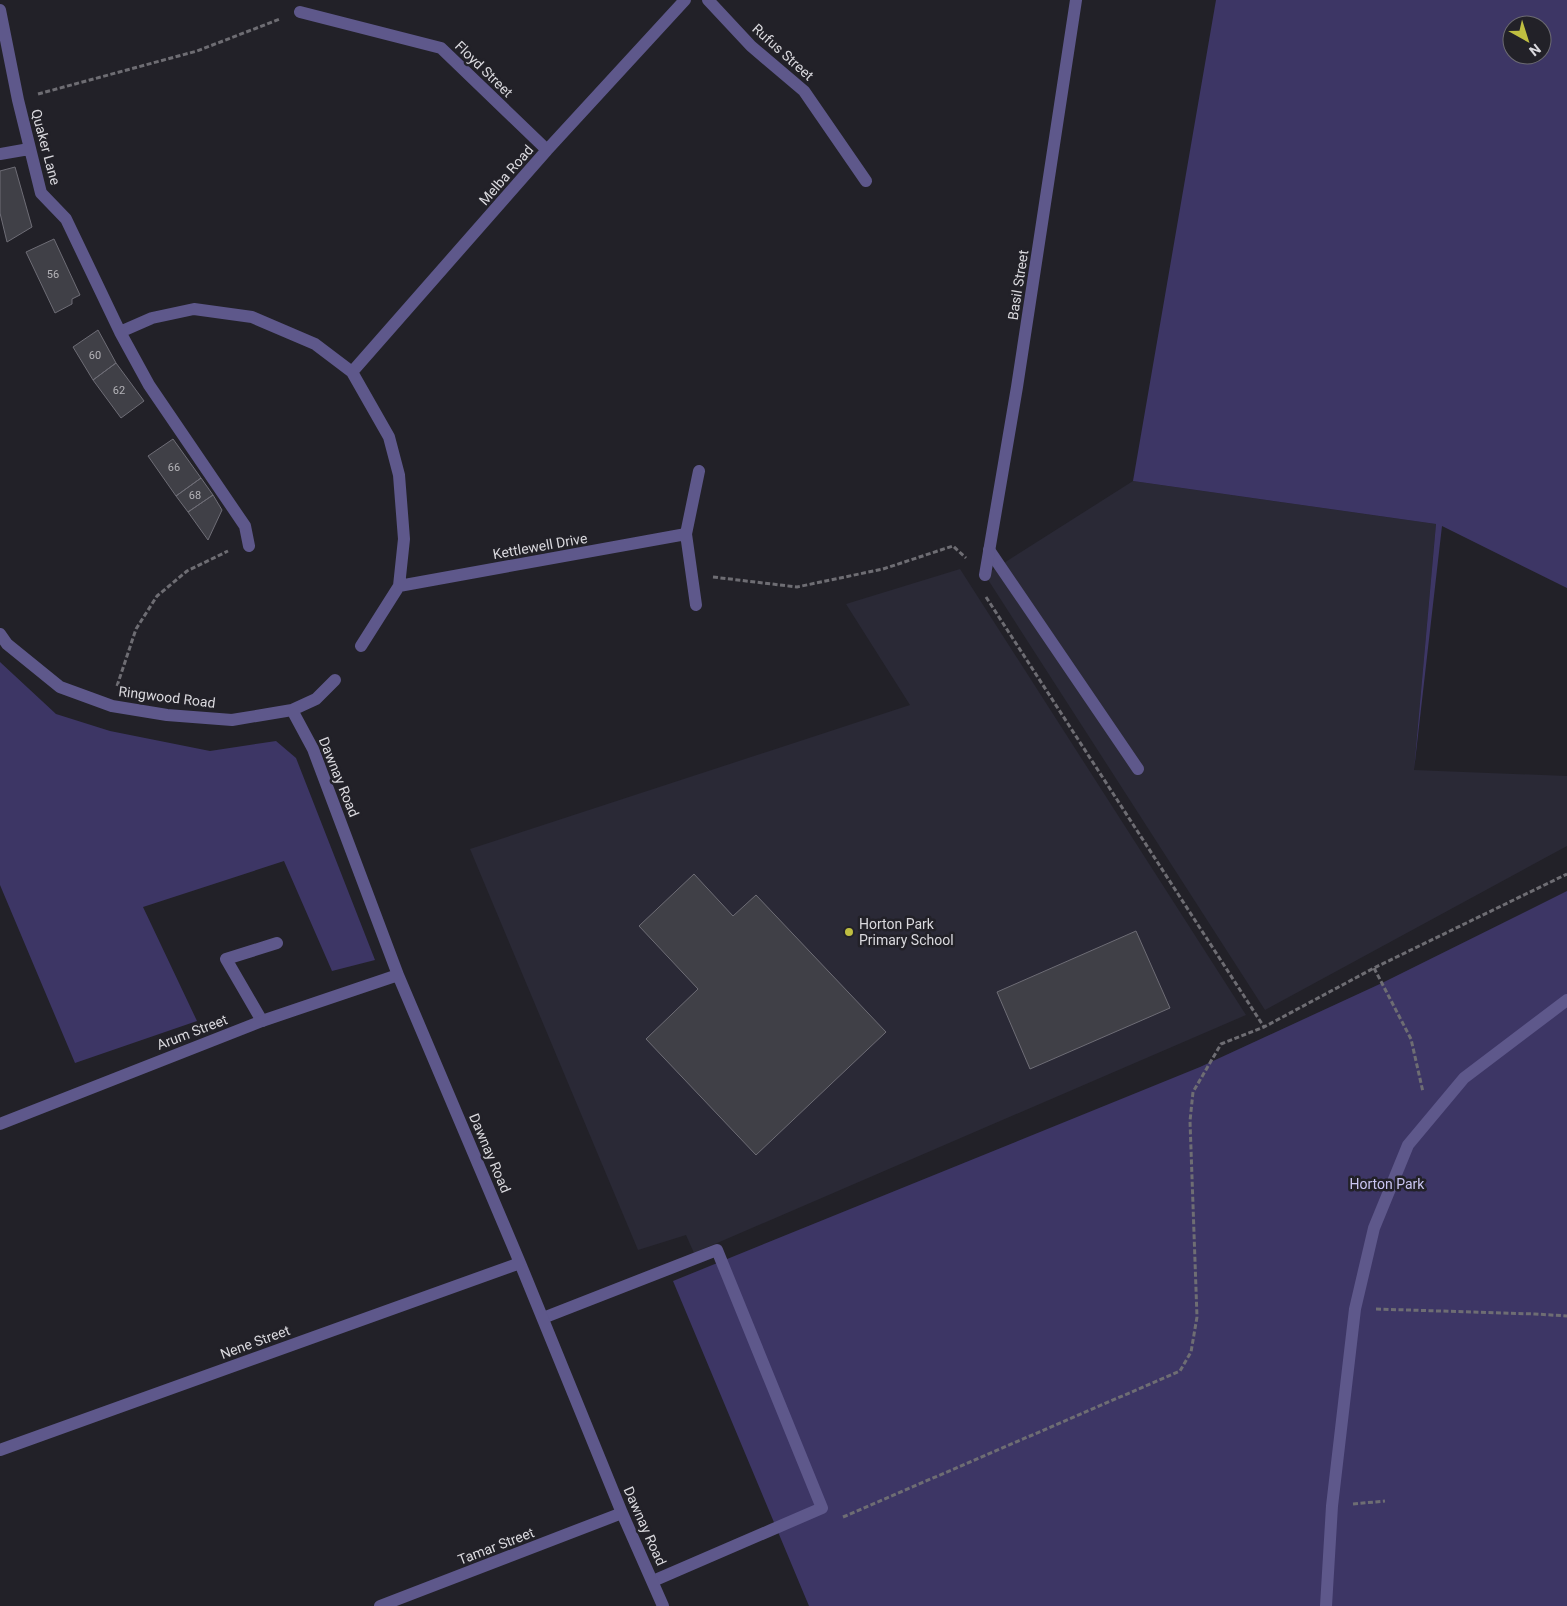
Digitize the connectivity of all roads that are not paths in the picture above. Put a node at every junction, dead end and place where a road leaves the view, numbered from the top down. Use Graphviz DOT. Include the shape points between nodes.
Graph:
graph roads {
  1 [pos="685,0"];
  2 [pos="708,0"];
  3 [pos="1076,0"];
  4 [pos="300,12"];
  5 [pos="1,17"];
  6 [pos="29,149"];
  7 [pos="547,150"];
  8 [pos="0,154"];
  9 [pos="866,181"];
  10 [pos="120,332"];
  11 [pos="352,372"];
  12 [pos="699,471"];
  13 [pos="686,534"];
  14 [pos="249,546"];
  15 [pos="989,550"];
  16 [pos="985,575"];
  17 [pos="399,586"];
  18 [pos="696,605"];
  19 [pos="0,634"];
  20 [pos="361,646"];
  21 [pos="334,680"];
  22 [pos="292,710"];
  23 [pos="1138,769"];
  24 [pos="277,943"];
  25 [pos="398,975"];
  26 [pos="1567,1000"];
  27 [pos="262,1021"];
  28 [pos="0,1124"];
  29 [pos="520,1263"];
  30 [pos="543,1318"];
  31 [pos="0,1450"];
  32 [pos="622,1513"];
  33 [pos="653,1581"];
  34 [pos="380,1606"];
  35 [pos="663,1606"];
  36 [pos="1326,1606"];
  1 -- 7 [label="street, Melba Road"];
  2 -- 9 [label="street, Rufus Street" via="751,46 804,91"];
  3 -- 15 [label="street, Basil Street"];
  4 -- 7 [label="street, Floyd Street" via="441,48"];
  5 -- 6 [label="street, Quaker Lane"];
  6 -- 8 [label="street"];
  6 -- 10 [label="street, Quaker Lane" via="41,193 66,219"];
  7 -- 11 [label="street, Melba Road"];
  10 -- 11 [label="street" via="152,318 194,309 252,317 315,344"];
  10 -- 14 [label="street, Quaker Lane" via="149,385 245,526"];
  11 -- 17 [label="street" via="388,437 399,475 404,539"];
  12 -- 13 [label="street"];
  13 -- 17 [label="street, Kettlewell Drive"];
  13 -- 18 [label="street"];
  15 -- 16 [label="street, Basil Street"];
  15 -- 23 [label="street"];
  17 -- 20 [label="street"];
  19 -- 22 [label="street, Ringwood Road" via="7,644 60,687 112,706 232,720"];
  21 -- 22 [label="street" via="316,699"];
  22 -- 25 [label="street, Dawnay Road" via="313,749"];
  24 -- 27 [label="street" via="226,959"];
  25 -- 27 [label="street, Arum Street"];
  25 -- 29 [label="street, Dawnay Road"];
  26 -- 36 [label="street" via="1464,1078 1408,1145 1374,1228 1355,1308 1332,1506"];
  27 -- 28 [label="street, Arum Street"];
  29 -- 30 [label="street, Dawnay Road"];
  29 -- 31 [label="street, Nene Street"];
  30 -- 32 [label="street, Dawnay Road"];
  30 -- 33 [label="street" via="716,1250 822,1508"];
  32 -- 33 [label="street, Dawnay Road"];
  32 -- 34 [label="street, Tamar Street"];
  33 -- 35 [label="street, Dawnay Road"];
}
